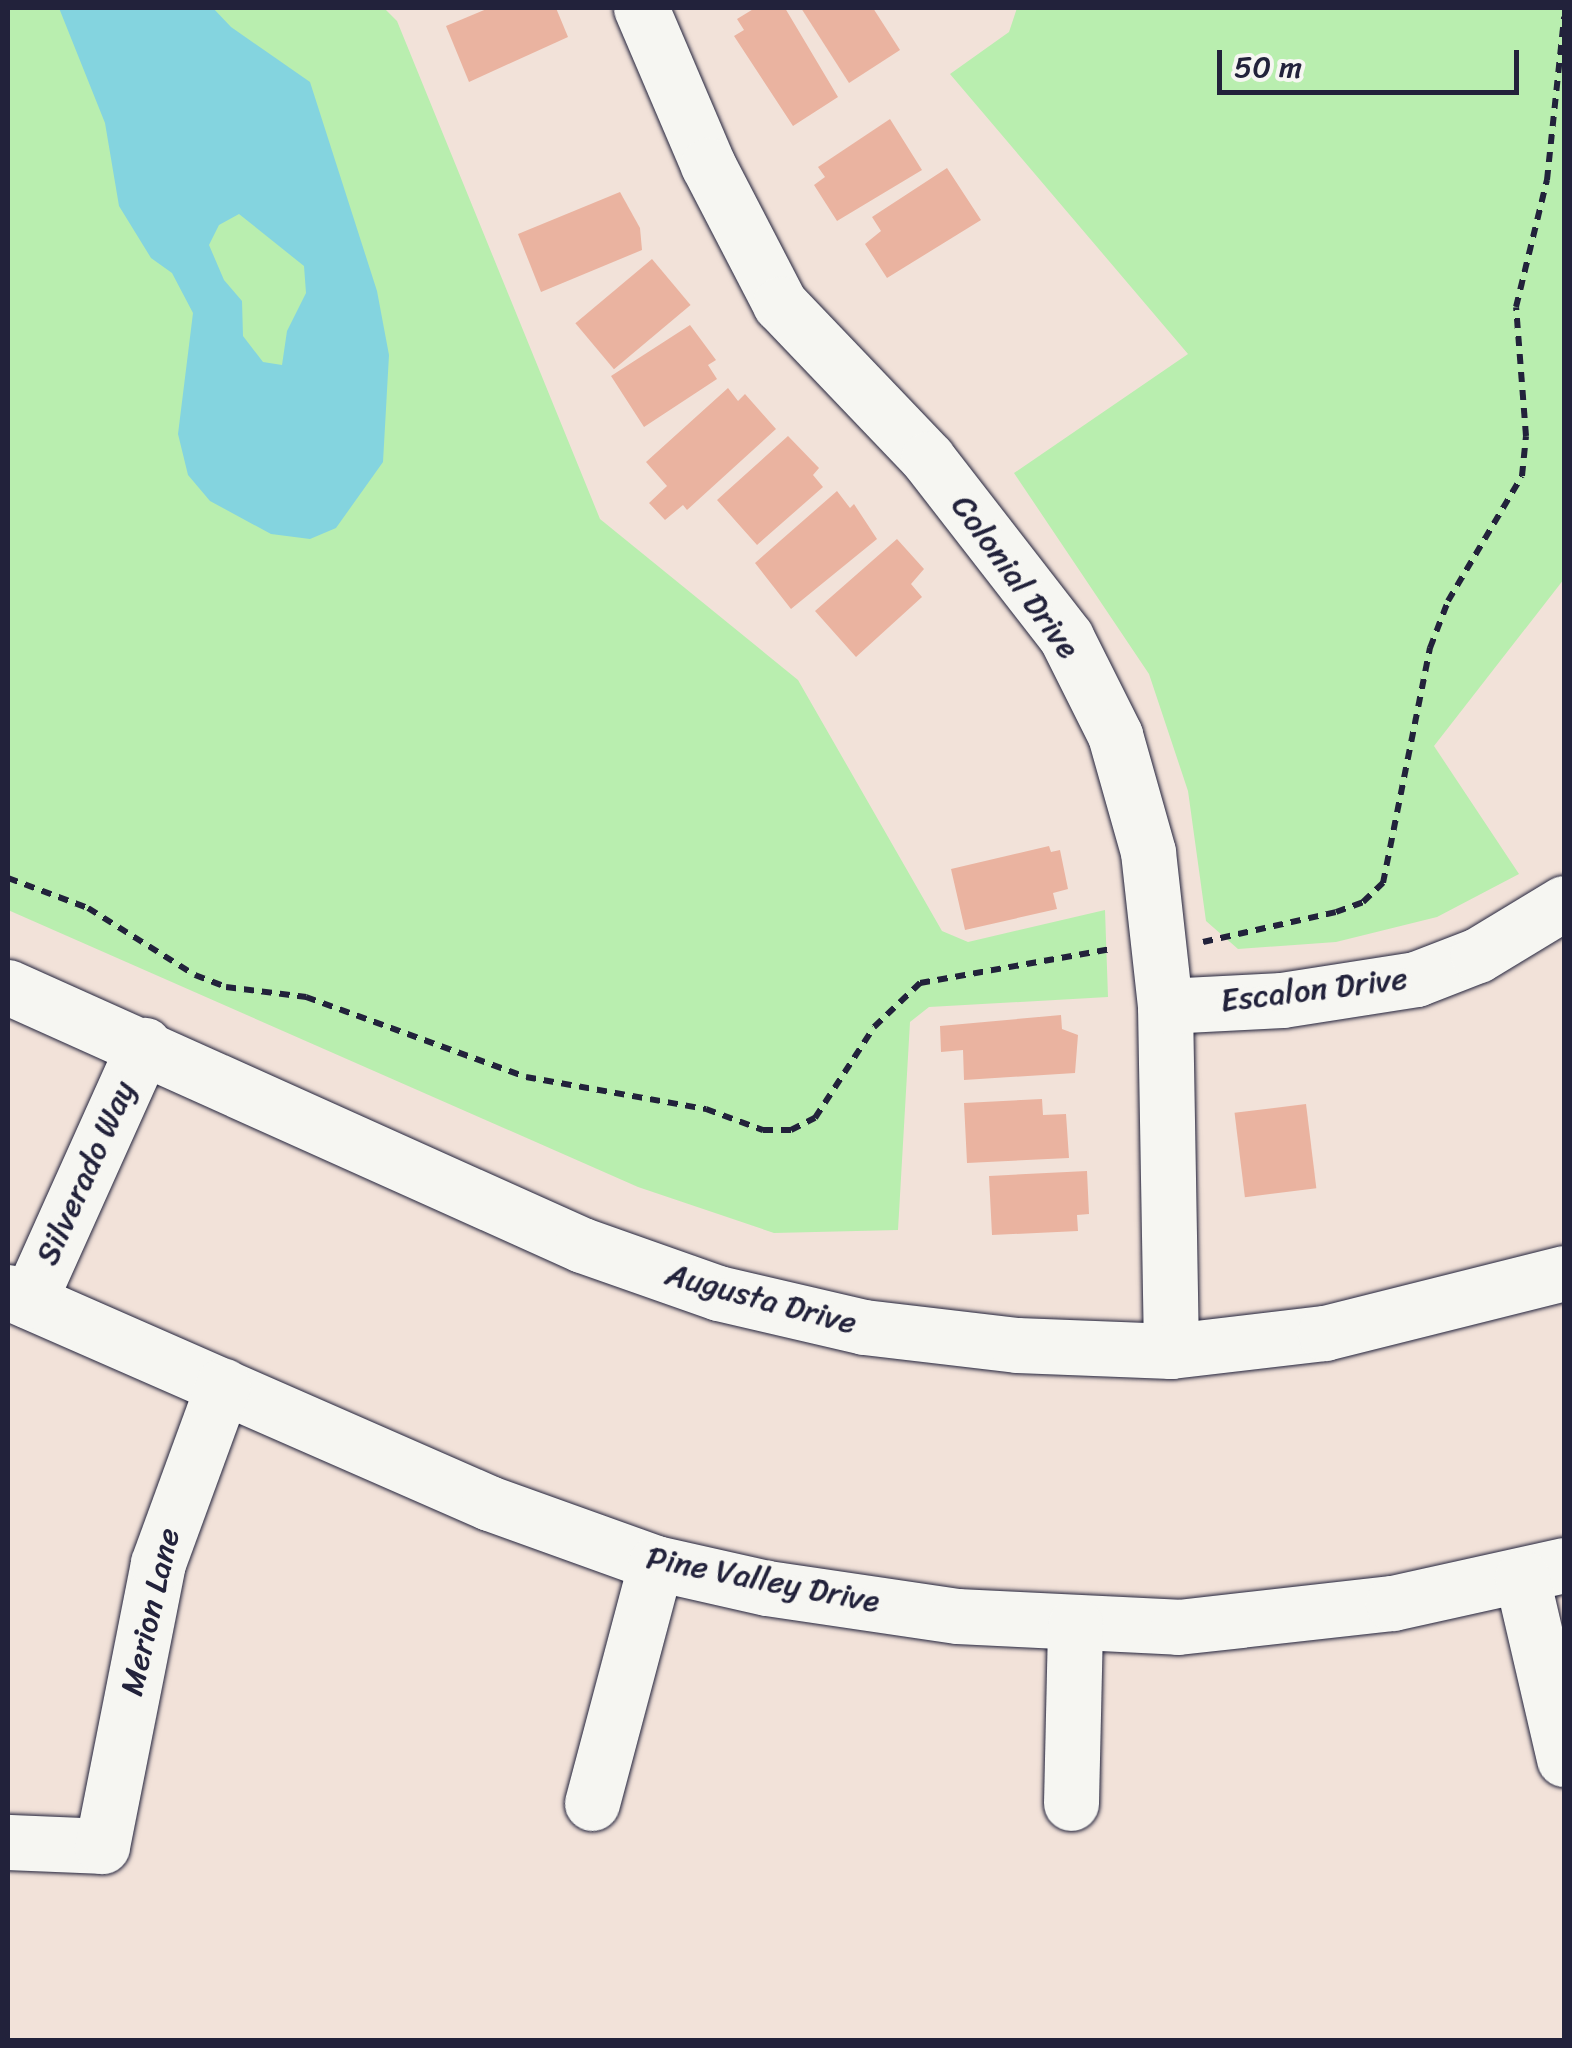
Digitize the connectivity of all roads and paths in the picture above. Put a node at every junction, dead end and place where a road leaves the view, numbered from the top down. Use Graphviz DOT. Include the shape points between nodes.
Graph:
graph roads {
  1 [pos="641,8"];
  2 [pos="1564,17"];
  3 [pos="8,878"];
  4 [pos="1564,903"];
  5 [pos="1226,939"];
  6 [pos="1106,948"];
  7 [pos="8,987"];
  8 [pos="1165,1006"];
  9 [pos="144,1045"];
  10 [pos="1564,1274"];
  11 [pos="18,1296"];
  12 [pos="1171,1351"];
  13 [pos="223,1384"];
  14 [pos="656,1562"];
  15 [pos="1543,1572"];
  16 [pos="1075,1625"];
  17 [pos="1564,1760"];
  18 [pos="592,1802"];
  19 [pos="1071,1802"];
  20 [pos="8,1842"];
  1 -- 8 [label="street, Colonial Drive" via="708,165 780,304 928,459 1066,637 1115,735 1148,852"];
  2 -- 5 [label="path" via="1547,180 1516,306 1526,436 1522,476 1448,601 1430,648 1394,856 1383,883 1363,902"];
  3 -- 6 [label="path" via="88,908 194,976 306,997 526,1077 706,1109 764,1130 791,1130 814,1118 874,1028 920,983"];
  4 -- 8 [label="street, Escalon Drive" via="1478,955 1416,979 1282,1000"];
  7 -- 9 [label="street, Augusta Drive"];
  8 -- 12 [label="street, Colonial Drive"];
  9 -- 11 [label="street, Silverado Way"];
  9 -- 12 [label="street, Augusta Drive" via="582,1245 718,1293 864,1328 1017,1345"];
  10 -- 12 [label="street, Augusta Drive" via="1326,1333"];
  11 -- 13 [label="street, Pine Valley Drive"];
  13 -- 14 [label="street, Pine Valley Drive" via="490,1503"];
  13 -- 20 [label="street, Merion Lane" via="154,1577 102,1846"];
  14 -- 16 [label="street, Pine Valley Drive" via="767,1588 957,1616"];
  14 -- 18 [label="street"];
  15 -- 16 [label="street, Pine Valley Drive" via="1277,1617 1178,1627"];
  15 -- 17 [label="street"];
  16 -- 19 [label="street"];
}
